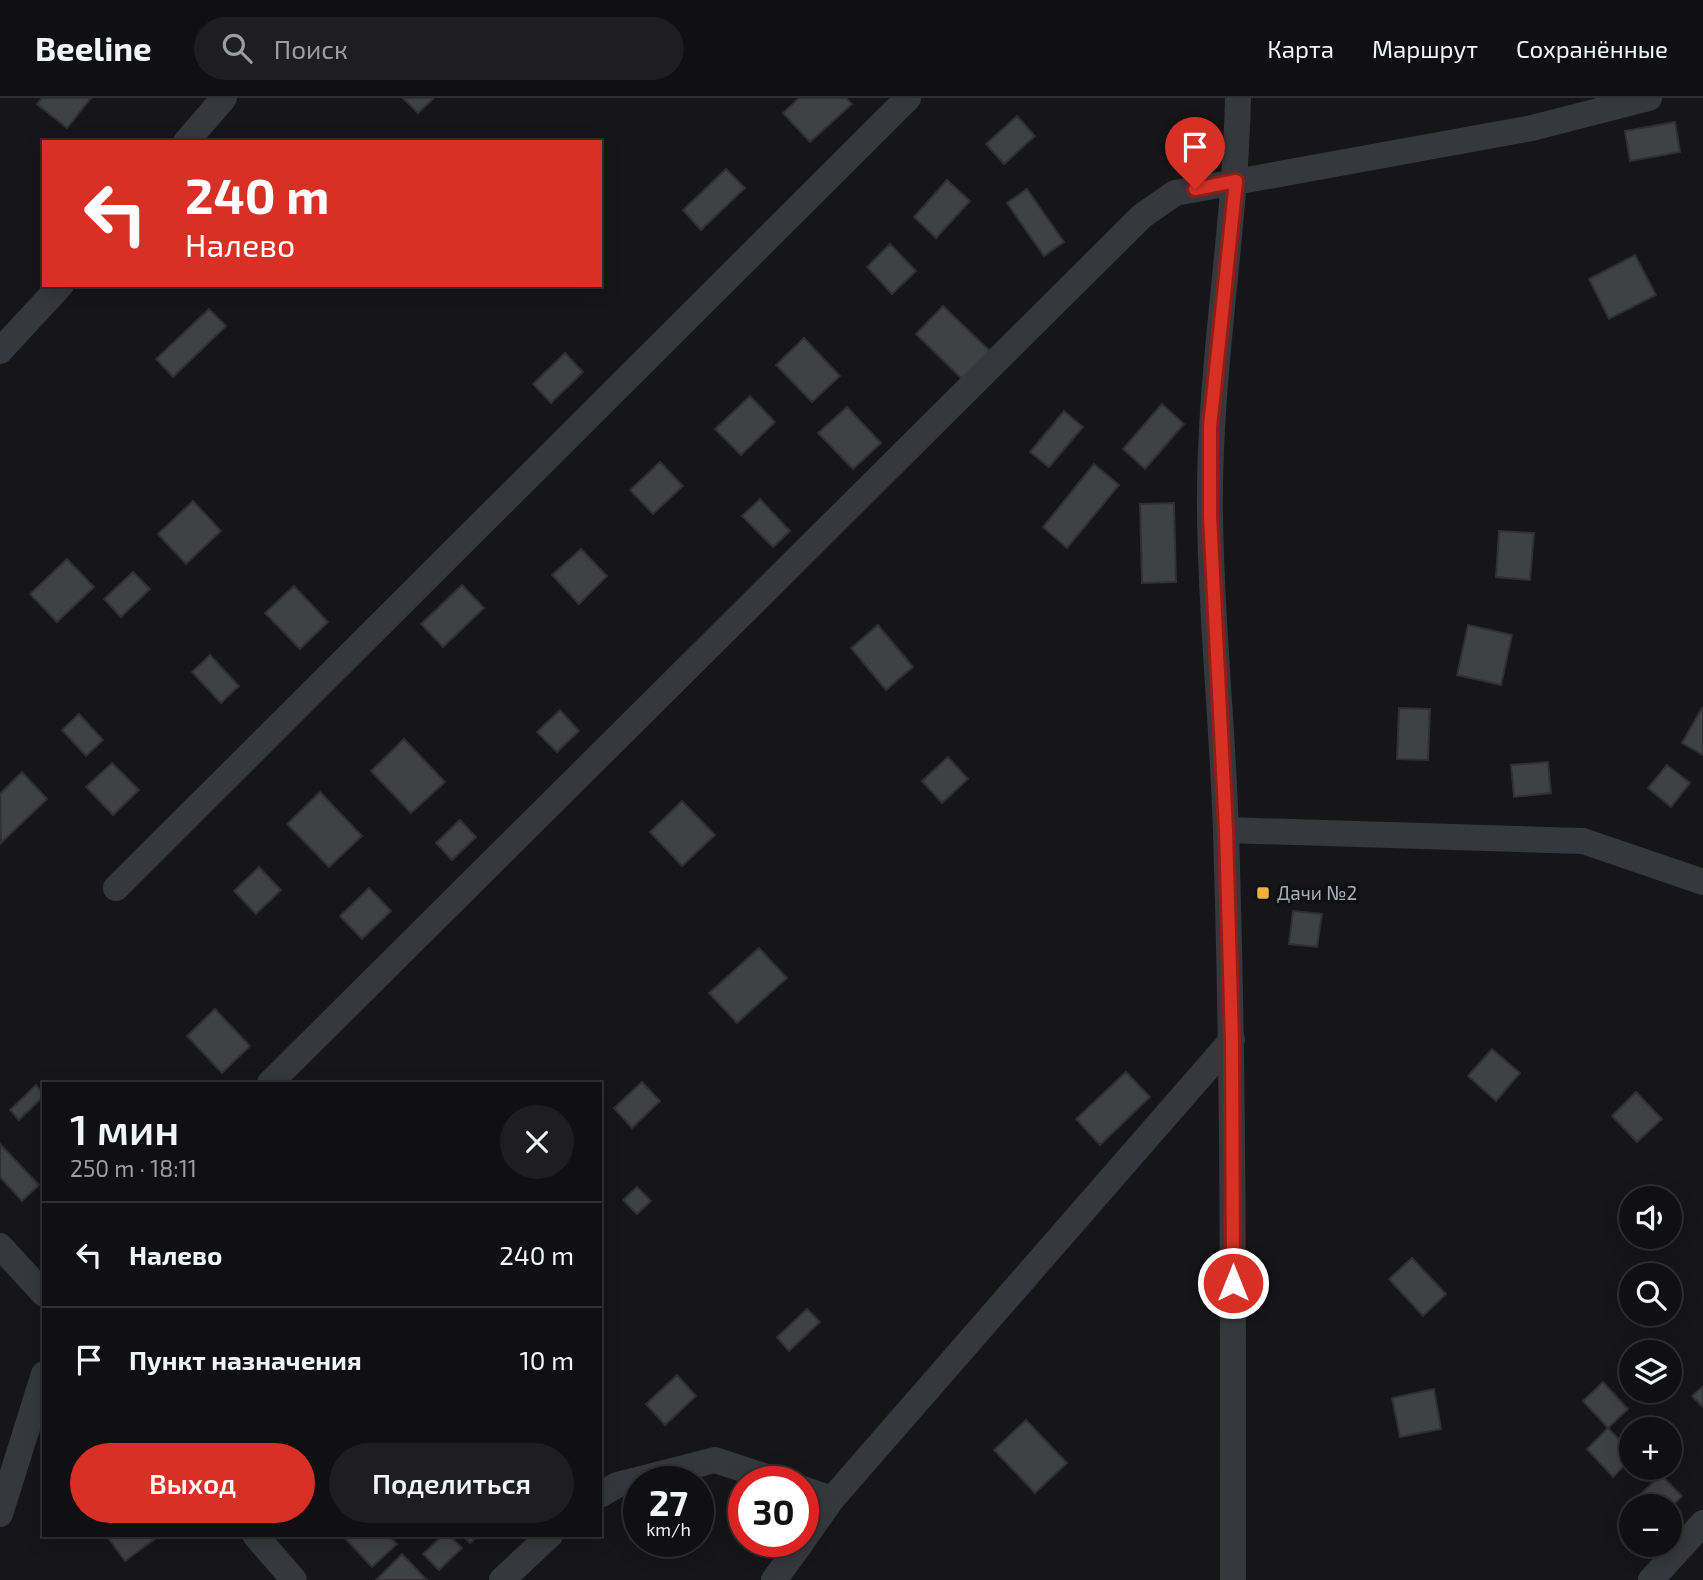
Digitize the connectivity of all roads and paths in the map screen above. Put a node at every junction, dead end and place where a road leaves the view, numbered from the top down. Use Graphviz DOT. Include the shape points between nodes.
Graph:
graph roads {
  1 [pos="223,98"];
  2 [pos="908,98"];
  3 [pos="1238,98"];
  4 [pos="1649,98"];
  5 [pos="188,140"];
  6 [pos="1236,181"];
  7 [pos="59,287"];
  8 [pos="0,352"];
  9 [pos="1226,830"];
  10 [pos="1703,882"];
  11 [pos="116,888"];
  12 [pos="1232,1041"];
  13 [pos="271,1082"];
  14 [pos="0,1246"];
  15 [pos="42,1292"];
  16 [pos="42,1380"];
  17 [pos="733,1466"];
  18 [pos="602,1494"];
  19 [pos="819,1495"];
  20 [pos="832,1499"];
  21 [pos="0,1514"];
  22 [pos="819,1518"];
  23 [pos="1703,1523"];
  24 [pos="257,1537"];
  25 [pos="548,1537"];
  26 [pos="791,1557"];
  27 [pos="294,1580"];
  28 [pos="502,1580"];
  29 [pos="774,1580"];
  30 [pos="1233,1580"];
  31 [pos="1651,1580"];
  1 -- 5 [label="street"];
  2 -- 11 [label="street"];
  3 -- 6 [label="street"];
  4 -- 6 [label="street" via="1532,128"];
  6 -- 9 [label="street" via="1210,427 1210,516"];
  6 -- 13 [label="street" via="1175,193 1142,216"];
  7 -- 8 [label="street"];
  9 -- 10 [label="street" via="1583,841"];
  9 -- 12 [label="street"];
  12 -- 20 [label="street"];
  12 -- 30 [label="street"];
  14 -- 15 [label="street"];
  16 -- 21 [label="street"];
  17 -- 18 [label="street" via="715,1460 617,1485"];
  19 -- 20 [label="street"];
  20 -- 22 [label="street"];
  23 -- 31 [label="street"];
  24 -- 27 [label="street"];
  25 -- 28 [label="street"];
  26 -- 29 [label="street"];
}
